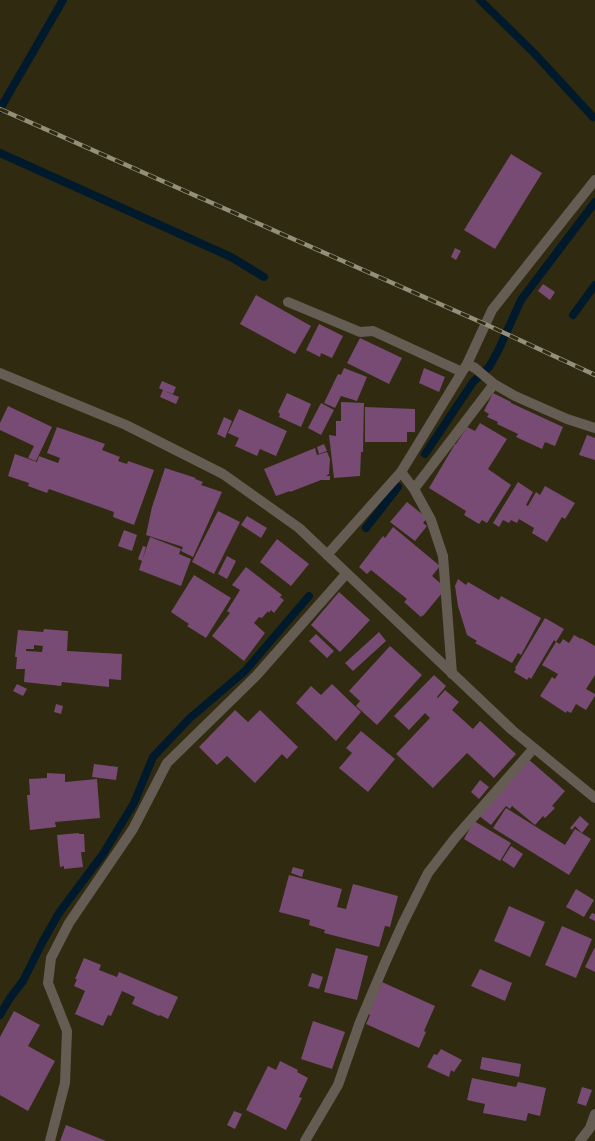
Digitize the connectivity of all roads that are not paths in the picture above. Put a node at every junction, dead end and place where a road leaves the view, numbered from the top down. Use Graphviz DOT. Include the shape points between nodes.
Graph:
graph roads {
  1 [pos="595,180"];
  2 [pos="288,302"];
  3 [pos="468,368"];
  4 [pos="0,373"];
  5 [pos="491,381"];
  6 [pos="595,428"];
  7 [pos="401,472"];
  8 [pos="414,488"];
  9 [pos="327,555"];
  10 [pos="346,574"];
  11 [pos="452,674"];
  12 [pos="534,748"];
  13 [pos="595,798"];
  14 [pos="595,1114"];
  15 [pos="50,1141"];
  16 [pos="305,1141"];
  17 [pos="580,1141"];
  1 -- 3 [label="street" via="492,310"];
  2 -- 3 [label="street" via="360,332 373,331"];
  3 -- 5 [label="street"];
  3 -- 7 [label="street"];
  4 -- 9 [label="street" via="126,425 223,474 299,528"];
  5 -- 6 [label="street" via="515,396"];
  5 -- 8 [label="street"];
  7 -- 8 [label="street"];
  7 -- 9 [label="street"];
  8 -- 11 [label="street" via="431,520 443,556"];
  9 -- 10 [label="street"];
  10 -- 11 [label="street"];
  10 -- 15 [label="street" via="256,676 167,763 133,829 69,922 51,958 48,983 67,1031 65,1083"];
  11 -- 12 [label="street"];
  12 -- 13 [label="street"];
  12 -- 16 [label="street" via="455,838 428,873 384,963 338,1085"];
  14 -- 17 [label="street" via="590,1128"];
}
